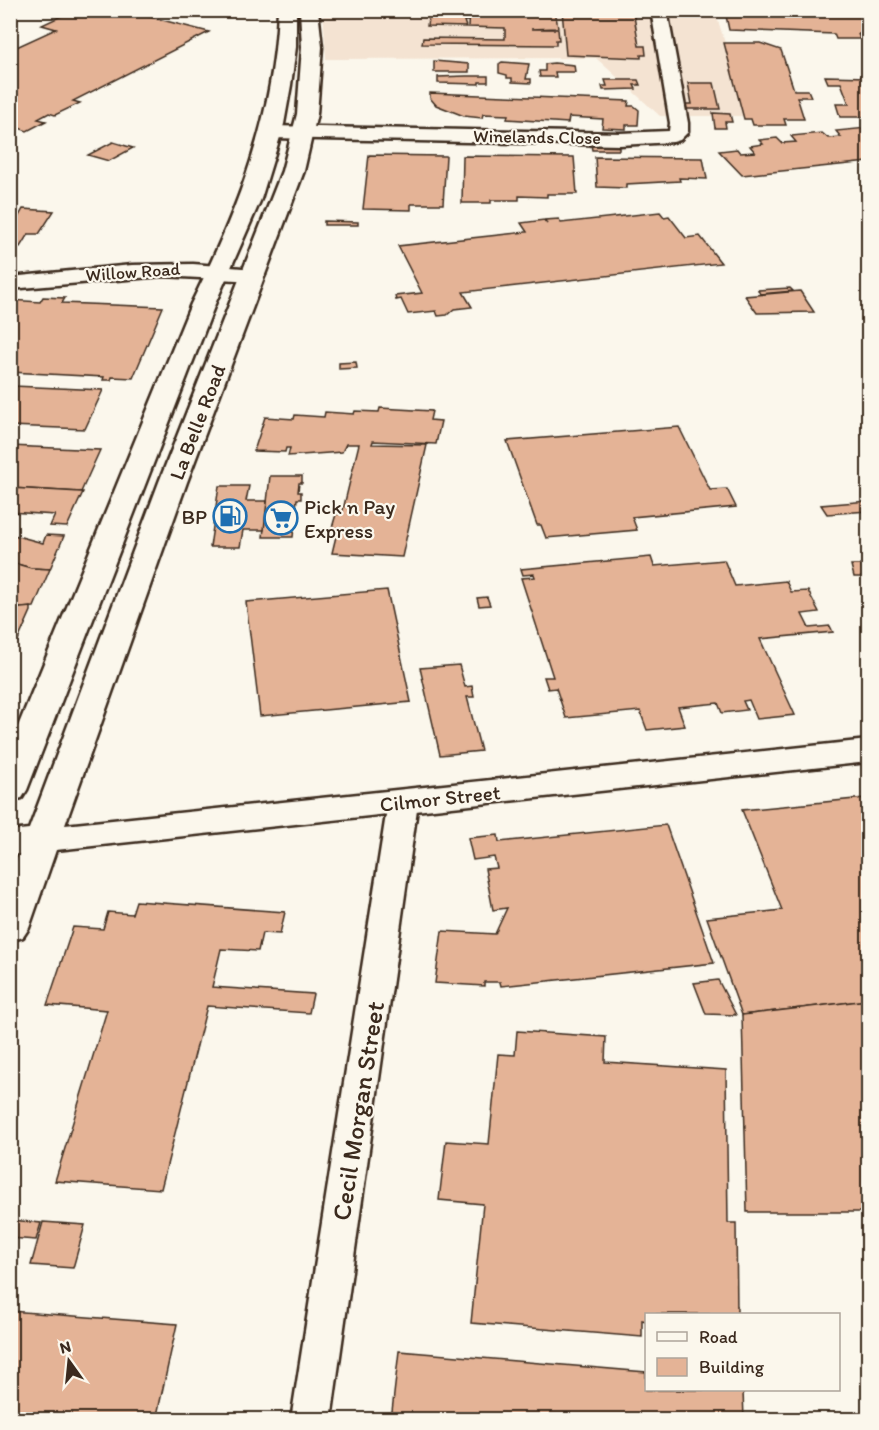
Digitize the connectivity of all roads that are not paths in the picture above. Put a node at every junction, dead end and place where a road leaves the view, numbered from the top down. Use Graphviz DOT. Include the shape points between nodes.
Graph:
graph roads {
  1 [pos="287,10"];
  2 [pos="309,10"];
  3 [pos="659,10"];
  4 [pos="270,132"];
  5 [pos="303,132"];
  6 [pos="220,270"];
  7 [pos="255,275"];
  8 [pos="10,283"];
  9 [pos="868,751"];
  10 [pos="10,790"];
  11 [pos="404,802"];
  12 [pos="27,842"];
  13 [pos="10,928"];
  14 [pos="311,1419"];
  1 -- 4 [label="main road, La Belle Road" via="286,60"];
  2 -- 5 [label="main road, La Belle Road" via="312,47"];
  3 -- 5 [label="street, Winelands Close" via="679,123 679,132 673,136 620,139"];
  4 -- 5 [label="street, Winelands Close"];
  4 -- 6 [label="main road, La Belle Road"];
  5 -- 7 [label="main road, La Belle Road"];
  6 -- 7 [label="street, Willow Road"];
  6 -- 8 [label="street, Willow Road" via="156,269"];
  6 -- 10 [label="main road, La Belle Road" via="203,304"];
  7 -- 12 [label="main road, La Belle Road"];
  9 -- 11 [label="main road, Cilmor Street"];
  11 -- 12 [label="main road, Cilmor Street"];
  11 -- 14 [label="street, Cecil Morgan Street"];
  12 -- 13 [label="main road, La Belle Road"];
}
